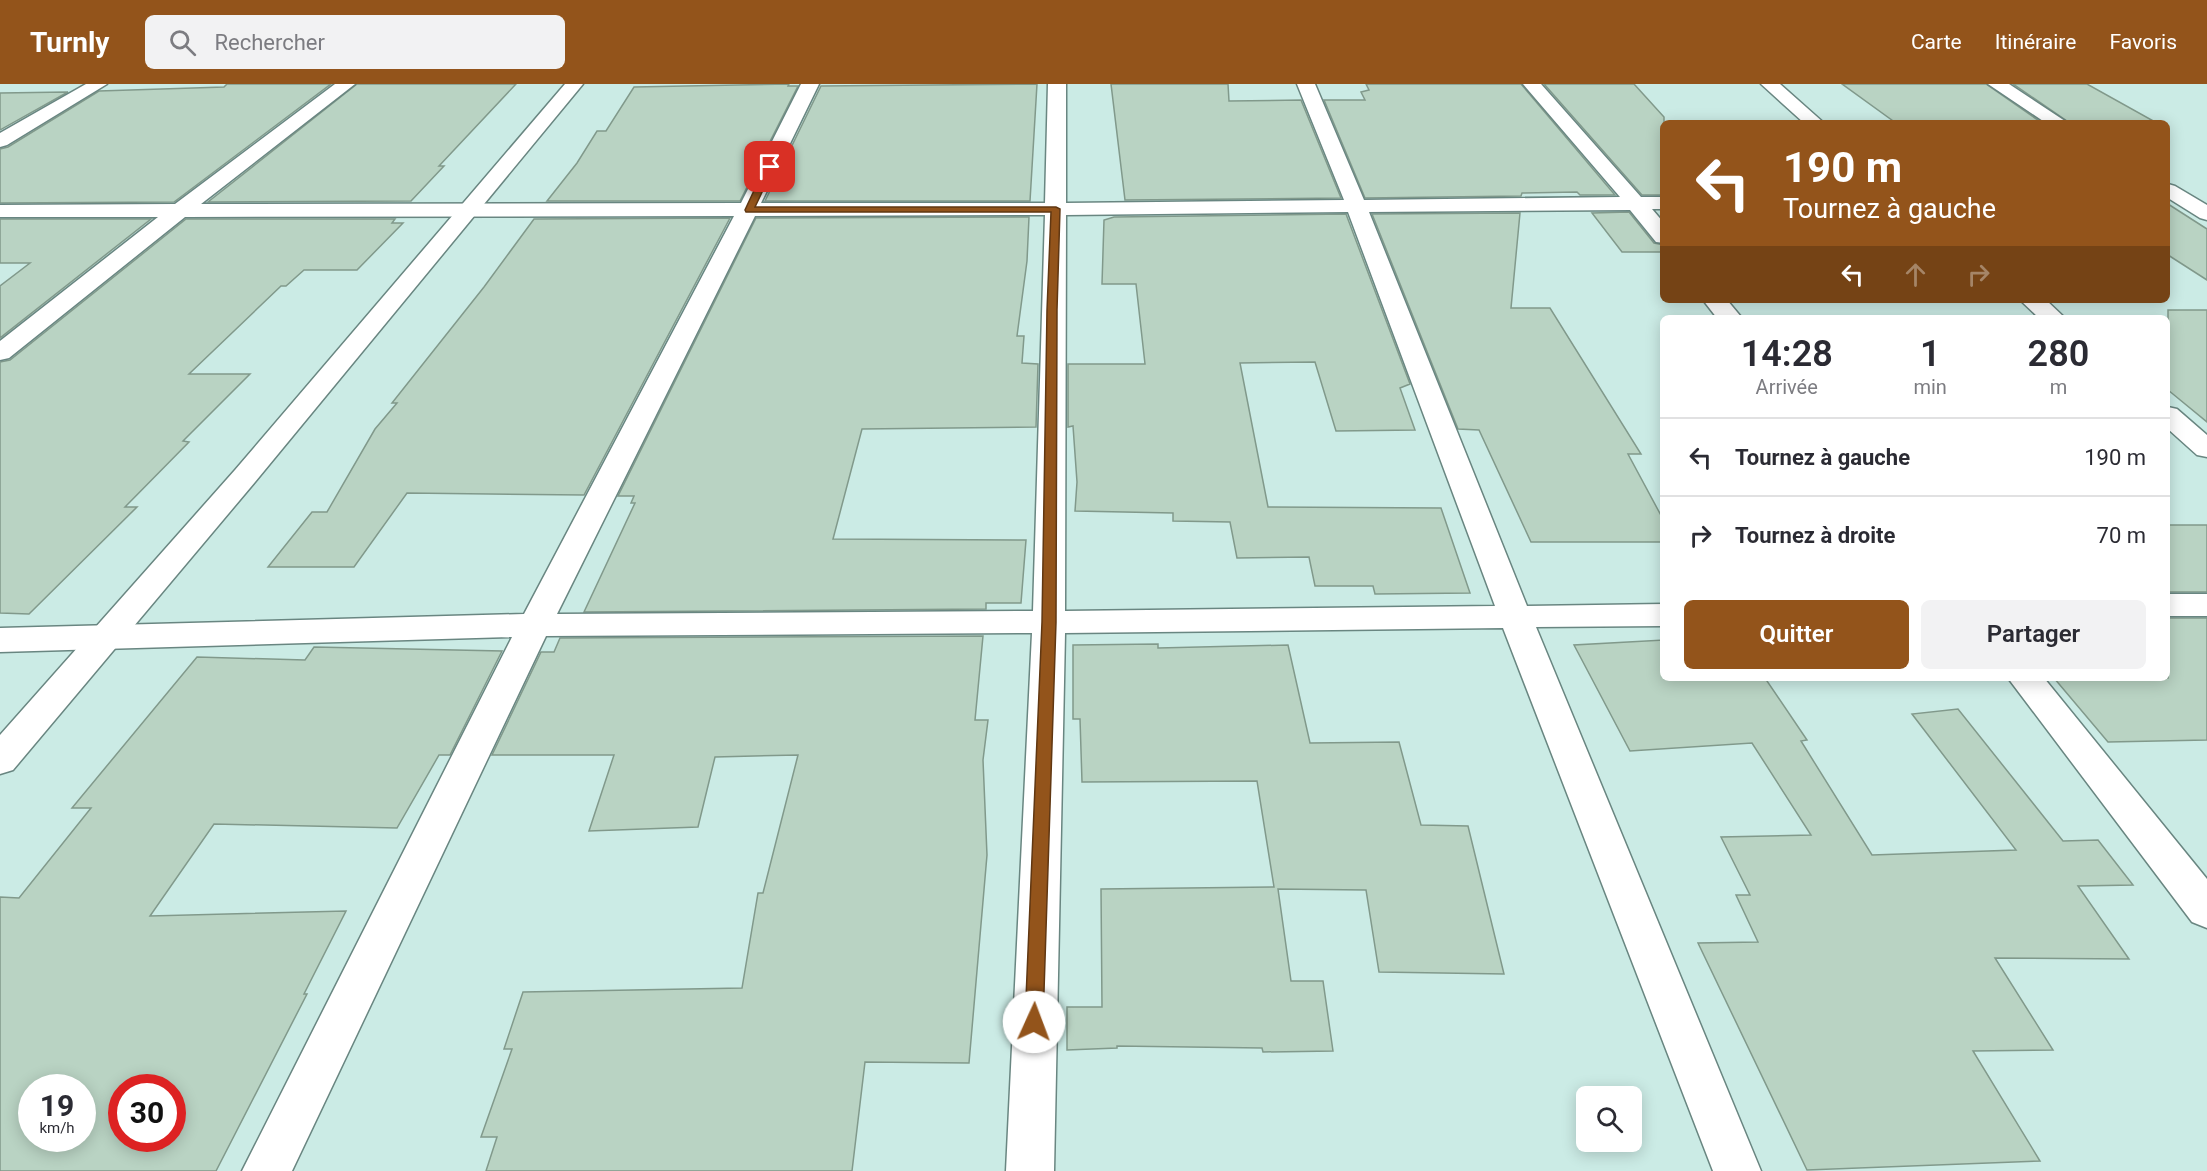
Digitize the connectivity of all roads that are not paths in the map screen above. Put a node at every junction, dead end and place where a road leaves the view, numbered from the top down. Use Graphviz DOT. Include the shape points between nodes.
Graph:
graph roads {
  1 [pos="98,84"];
  2 [pos="346,84"];
  3 [pos="574,84"];
  4 [pos="810,84"];
  5 [pos="1057,84"];
  6 [pos="1306,84"];
  7 [pos="1532,84"];
  8 [pos="1770,84"];
  9 [pos="1997,84"];
  10 [pos="1812,120"];
  11 [pos="2054,120"];
  12 [pos="0,141"];
  13 [pos="2177,201"];
  14 [pos="2207,201"];
  15 [pos="1635,203"];
  16 [pos="1660,203"];
  17 [pos="1356,205"];
  18 [pos="1056,209"];
  19 [pos="468,210"];
  20 [pos="749,210"];
  21 [pos="0,211"];
  22 [pos="179,211"];
  23 [pos="2207,214"];
  24 [pos="1660,232"];
  25 [pos="1718,303"];
  26 [pos="2036,303"];
  27 [pos="1728,315"];
  28 [pos="2050,315"];
  29 [pos="0,353"];
  30 [pos="2170,417"];
  31 [pos="2207,449"];
  32 [pos="2170,605"];
  33 [pos="2207,605"];
  34 [pos="1660,615"];
  35 [pos="1516,618"];
  36 [pos="1049,622"];
  37 [pos="535,625"];
  38 [pos="107,636"];
  39 [pos="0,640"];
  40 [pos="2027,681"];
  41 [pos="0,760"];
  42 [pos="2207,910"];
  43 [pos="266,1171"];
  44 [pos="1030,1171"];
  45 [pos="1737,1171"];
  1 -- 12 [label="street"];
  2 -- 22 [label="street"];
  3 -- 19 [label="street"];
  4 -- 20 [label="street"];
  5 -- 18 [label="street"];
  6 -- 17 [label="street"];
  7 -- 15 [label="street"];
  8 -- 10 [label="street"];
  9 -- 11 [label="street"];
  13 -- 14 [label="street"];
  13 -- 23 [label="street"];
  15 -- 16 [label="street"];
  15 -- 17 [label="street"];
  15 -- 24 [label="street"];
  17 -- 18 [label="street"];
  17 -- 35 [label="street"];
  18 -- 20 [label="street"];
  18 -- 36 [label="street"];
  19 -- 20 [label="street"];
  19 -- 22 [label="street"];
  19 -- 38 [label="street"];
  20 -- 37 [label="street"];
  21 -- 22 [label="street"];
  22 -- 29 [label="street"];
  25 -- 27 [label="street"];
  26 -- 28 [label="street"];
  30 -- 31 [label="street"];
  32 -- 33 [label="street"];
  34 -- 35 [label="street"];
  35 -- 36 [label="street"];
  35 -- 45 [label="street"];
  36 -- 37 [label="street"];
  36 -- 44 [label="street"];
  37 -- 38 [label="street"];
  37 -- 43 [label="street"];
  38 -- 39 [label="street"];
  38 -- 41 [label="street"];
  40 -- 42 [label="street"];
}
